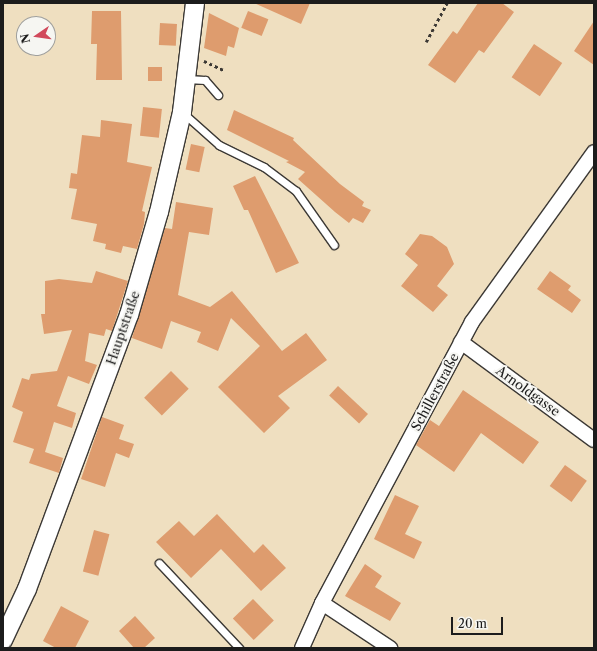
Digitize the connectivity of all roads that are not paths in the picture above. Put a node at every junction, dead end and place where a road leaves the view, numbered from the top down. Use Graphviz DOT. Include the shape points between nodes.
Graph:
graph roads {
  1 [pos="195,3"];
  2 [pos="186,79"];
  3 [pos="218,95"];
  4 [pos="182,112"];
  5 [pos="592,161"];
  6 [pos="334,245"];
  7 [pos="461,342"];
  8 [pos="594,440"];
  9 [pos="159,563"];
  10 [pos="322,603"];
  11 [pos="3,640"];
  12 [pos="239,648"];
  13 [pos="302,648"];
  14 [pos="390,648"];
  1 -- 2 [label="street, Hauptstraße"];
  2 -- 3 [label="lane" via="205,80"];
  2 -- 4 [label="street, Hauptstraße"];
  4 -- 6 [label="lane" via="219,145 264,167 296,191"];
  4 -- 11 [label="street, Hauptstraße" via="159,212 129,315 27,589"];
  5 -- 7 [label="street, Schillerstraße" via="472,322"];
  7 -- 8 [label="street, Arnoldgasse"];
  7 -- 10 [label="street, Schillerstraße"];
  9 -- 12 [label="lane"];
  10 -- 13 [label="street, Schillerstraße"];
  10 -- 14 [label="street"];
}
